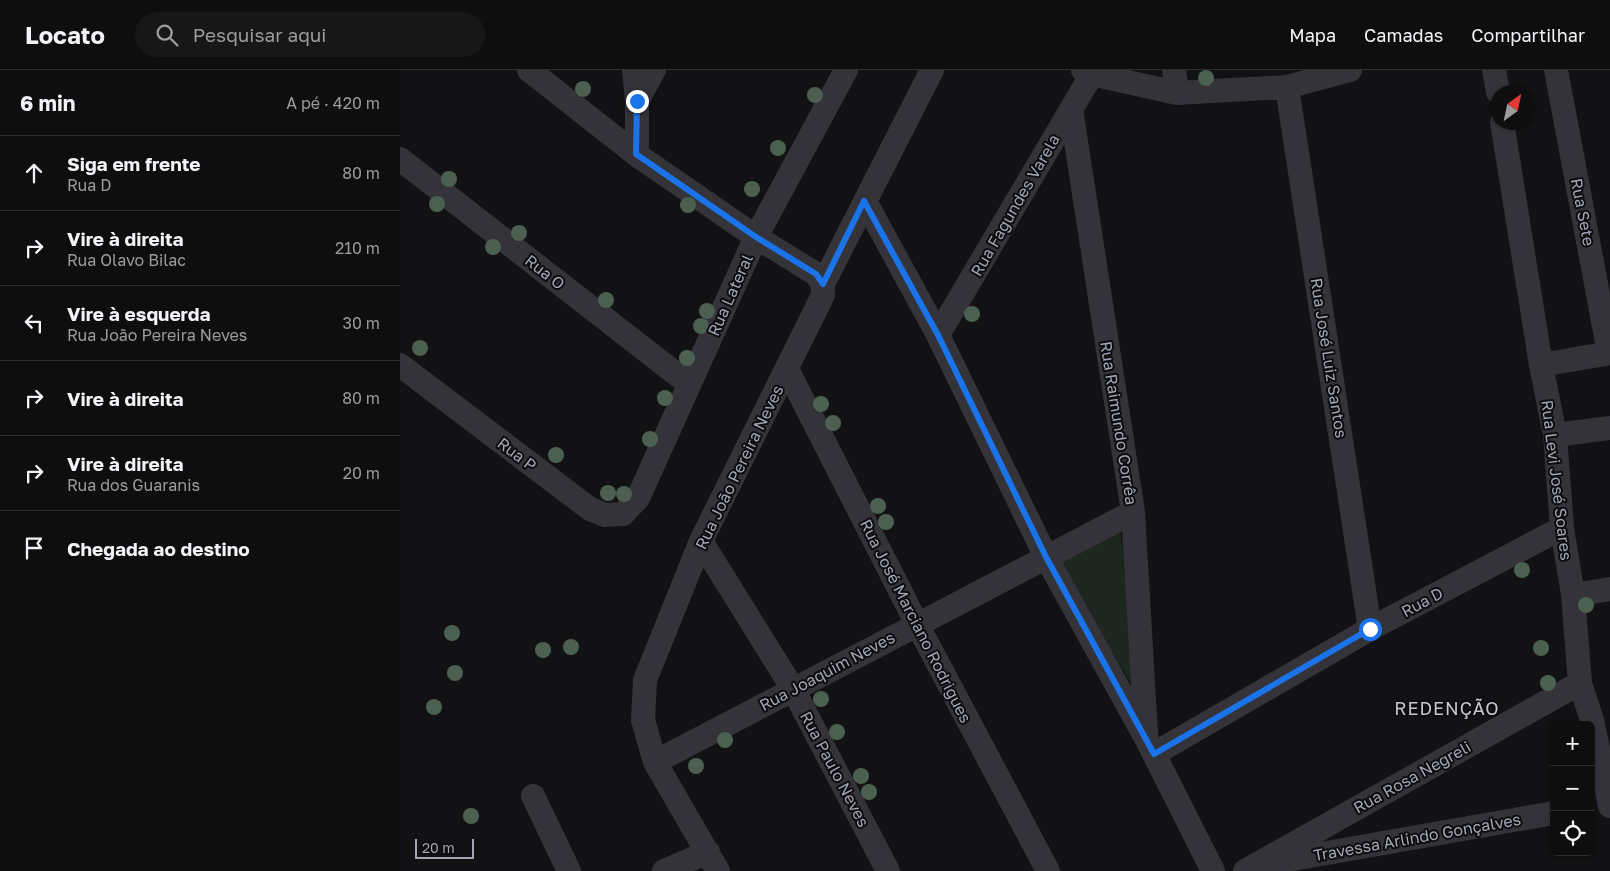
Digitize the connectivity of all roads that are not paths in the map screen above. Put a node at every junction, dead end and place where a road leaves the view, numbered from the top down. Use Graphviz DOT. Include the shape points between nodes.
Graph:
graph roads {
  1 [pos="529,70"];
  2 [pos="634,70"];
  3 [pos="654,70"];
  4 [pos="846,70"];
  5 [pos="932,70"];
  6 [pos="1350,70"];
  7 [pos="1494,70"];
  8 [pos="1556,70"];
  9 [pos="1087,72"];
  10 [pos="1176,81"];
  11 [pos="1497,85"];
  12 [pos="1287,87"];
  13 [pos="637,101"];
  14 [pos="1071,108"];
  15 [pos="1503,130"];
  16 [pos="636,154"];
  17 [pos="400,159"];
  18 [pos="864,201"];
  19 [pos="756,237"];
  20 [pos="823,284"];
  21 [pos="938,335"];
  22 [pos="1610,353"];
  23 [pos="400,365"];
  24 [pos="1541,365"];
  25 [pos="787,369"];
  26 [pos="689,384"];
  27 [pos="1610,428"];
  28 [pos="1555,435"];
  29 [pos="638,498"];
  30 [pos="1133,512"];
  31 [pos="1562,528"];
  32 [pos="701,541"];
  33 [pos="1046,557"];
  34 [pos="1610,589"];
  35 [pos="1572,595"];
  36 [pos="917,624"];
  37 [pos="1370,629"];
  38 [pos="1580,683"];
  39 [pos="793,689"];
  40 [pos="1601,719"];
  41 [pos="1150,747"];
  42 [pos="655,762"];
  43 [pos="532,796"];
  44 [pos="1603,805"];
  45 [pos="1550,814"];
  46 [pos="713,861"];
  47 [pos="1248,869"];
  48 [pos="569,871"];
  49 [pos="664,871"];
  50 [pos="888,871"];
  51 [pos="1048,871"];
  52 [pos="1214,871"];
  1 -- 16 [label="street"];
  2 -- 13 [label="street"];
  3 -- 13 [label="street"];
  4 -- 19 [label="street, Rua Lateral"];
  5 -- 18 [label="street, Rua João Pereira Neves"];
  6 -- 12 [label="street"];
  7 -- 11 [label="street"];
  8 -- 22 [label="street, Rua Sete"];
  9 -- 10 [label="street"];
  9 -- 14 [label="street, Rua Fagundes Varela"];
  10 -- 12 [label="street"];
  12 -- 37 [label="street, Rua José Luiz Santos"];
  13 -- 16 [label="street"];
  14 -- 21 [label="street, Rua Fagundes Varela"];
  14 -- 30 [label="street, Rua Raimundo Corrêa"];
  15 -- 24 [label="street, Rua Levi José Soares"];
  16 -- 19 [label="street"];
  17 -- 26 [label="street, Rua O"];
  18 -- 20 [label="street, Rua João Pereira Neves"];
  18 -- 21 [label="street"];
  19 -- 20 [label="street" via="816,274"];
  19 -- 26 [label="street, Rua Lateral"];
  20 -- 25 [label="street, Rua João Pereira Neves" via="823,295"];
  21 -- 33 [label="street"];
  22 -- 24 [label="street"];
  23 -- 29 [label="street, Rua P" via="590,509 605,515 623,514"];
  24 -- 28 [label="street, Rua Levi José Soares"];
  25 -- 32 [label="street, Rua João Pereira Neves"];
  25 -- 36 [label="street, Rua José Marciano Rodrigues"];
  26 -- 29 [label="street, Rua Lateral"];
  27 -- 28 [label="street"];
  28 -- 31 [label="street, Rua Levi José Soares"];
  30 -- 33 [label="street, Rua Joaquim Neves"];
  30 -- 41 [label="street, Rua Raimundo Corrêa"];
  31 -- 35 [label="street, Rua Levi José Soares"];
  31 -- 37 [label="street, Rua D"];
  32 -- 39 [label="street, Rua Paulo Neves"];
  32 -- 42 [label="street, Rua João Pereira Neves" via="645,680 643,720"];
  33 -- 36 [label="street, Rua Joaquim Neves"];
  33 -- 41 [label="street"];
  34 -- 35 [label="street"];
  35 -- 38 [label="street, Rua Levi José Soares"];
  36 -- 39 [label="street, Rua Joaquim Neves"];
  36 -- 51 [label="street, Rua José Marciano Rodrigues"];
  37 -- 41 [label="street, Rua D"];
  38 -- 40 [label="street, Rua Levi José Soares"];
  38 -- 47 [label="street, Rua Rosa Negreli"];
  39 -- 42 [label="street, Rua Joaquim Neves"];
  39 -- 50 [label="street, Rua Paulo Neves"];
  40 -- 44 [label="street, Rua Levi José Soares"];
  41 -- 52 [label="street"];
  42 -- 46 [label="street, Rua João Pereira Neves"];
  43 -- 48 [label="street"];
  45 -- 47 [label="street, Travessa Arlindo Gonçalves"];
  46 -- 49 [label="street"];
}
